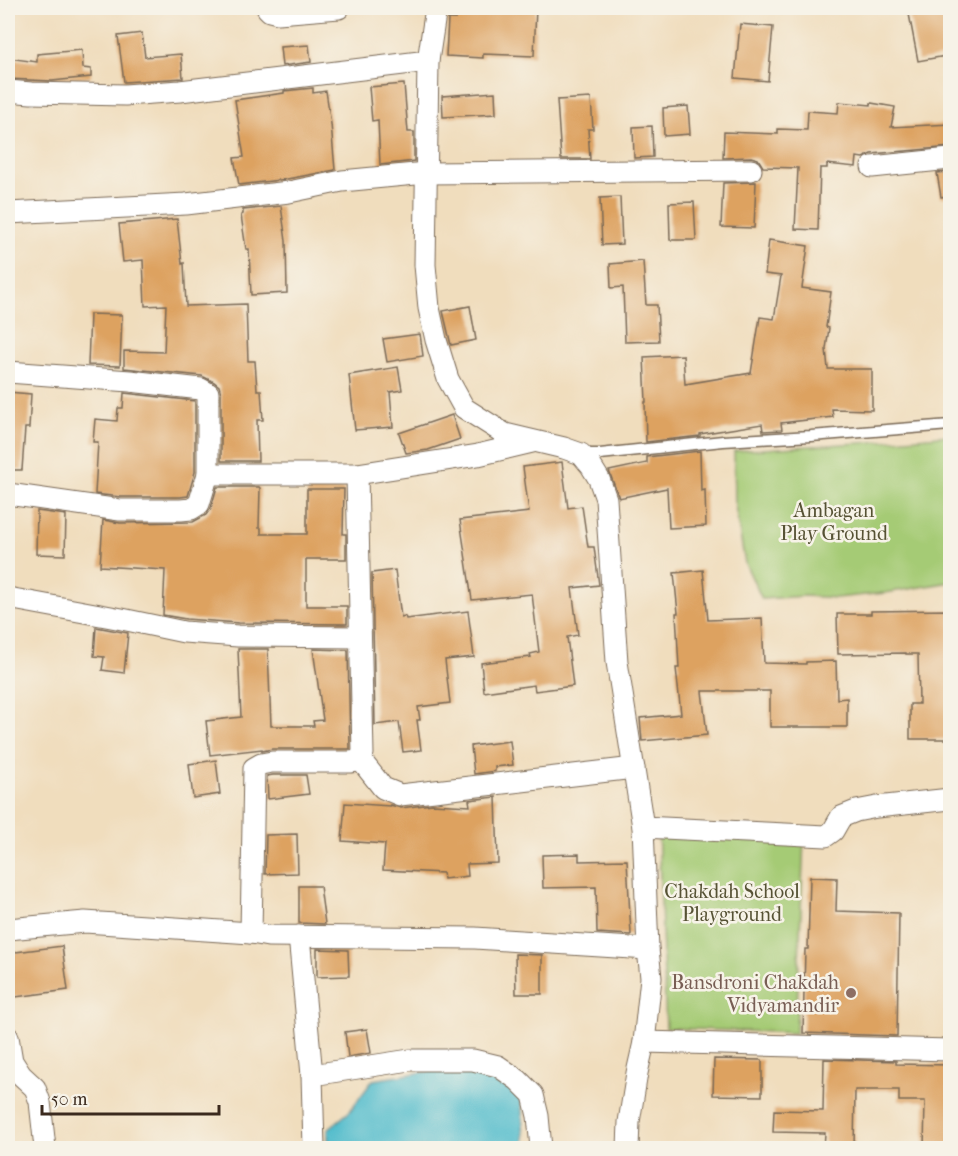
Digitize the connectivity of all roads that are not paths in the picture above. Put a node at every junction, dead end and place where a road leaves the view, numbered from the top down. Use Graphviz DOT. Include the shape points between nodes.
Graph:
graph roads {
  1 [pos="267,8"];
  2 [pos="339,8"];
  3 [pos="436,8"];
  4 [pos="428,61"];
  5 [pos="8,91"];
  6 [pos="951,159"];
  7 [pos="872,167"];
  8 [pos="751,170"];
  9 [pos="426,173"];
  10 [pos="8,213"];
  11 [pos="8,372"];
  12 [pos="951,425"];
  13 [pos="535,441"];
  14 [pos="581,454"];
  15 [pos="208,474"];
  16 [pos="357,474"];
  17 [pos="8,494"];
  18 [pos="8,598"];
  19 [pos="359,636"];
  20 [pos="360,759"];
  21 [pos="634,768"];
  22 [pos="951,799"];
  23 [pos="643,826"];
  24 [pos="8,929"];
  25 [pos="251,933"];
  26 [pos="299,936"];
  27 [pos="648,949"];
  28 [pos="8,1037"];
  29 [pos="644,1042"];
  30 [pos="951,1050"];
  31 [pos="312,1075"];
  32 [pos="45,1149"];
  33 [pos="314,1149"];
  34 [pos="541,1149"];
  35 [pos="628,1149"];
  1 -- 2 [label="street" via="278,13"];
  3 -- 4 [label="street"];
  4 -- 5 [label="street" via="180,91"];
  4 -- 9 [label="street"];
  6 -- 7 [label="street"];
  8 -- 9 [label="street"];
  9 -- 10 [label="street" via="186,204"];
  9 -- 13 [label="street" via="425,265 429,308 448,378 464,408 506,434"];
  11 -- 15 [label="street" via="201,389 208,393"];
  12 -- 14 [label="lane"];
  13 -- 14 [label="street"];
  13 -- 16 [label="street" via="478,456"];
  14 -- 21 [label="street" via="599,479 606,499 617,662"];
  15 -- 16 [label="street"];
  15 -- 17 [label="street" via="199,504 181,510 120,510"];
  16 -- 19 [label="street"];
  18 -- 19 [label="street" via="184,632"];
  19 -- 20 [label="street" via="363,754"];
  20 -- 21 [label="street" via="383,788 400,795"];
  20 -- 25 [label="street" via="272,762 254,768"];
  21 -- 23 [label="street"];
  22 -- 23 [label="street" via="856,811 842,817 826,836"];
  23 -- 27 [label="street"];
  24 -- 25 [label="street" via="85,922"];
  25 -- 26 [label="street"];
  26 -- 27 [label="street" via="475,938"];
  26 -- 31 [label="street"];
  27 -- 29 [label="street" via="651,978"];
  28 -- 32 [label="street" via="12,1061 35,1088 40,1102"];
  29 -- 30 [label="street"];
  29 -- 35 [label="street" via="629,1122"];
  31 -- 33 [label="street"];
  31 -- 34 [label="street" via="410,1060 473,1060 498,1066 533,1095"];
}
